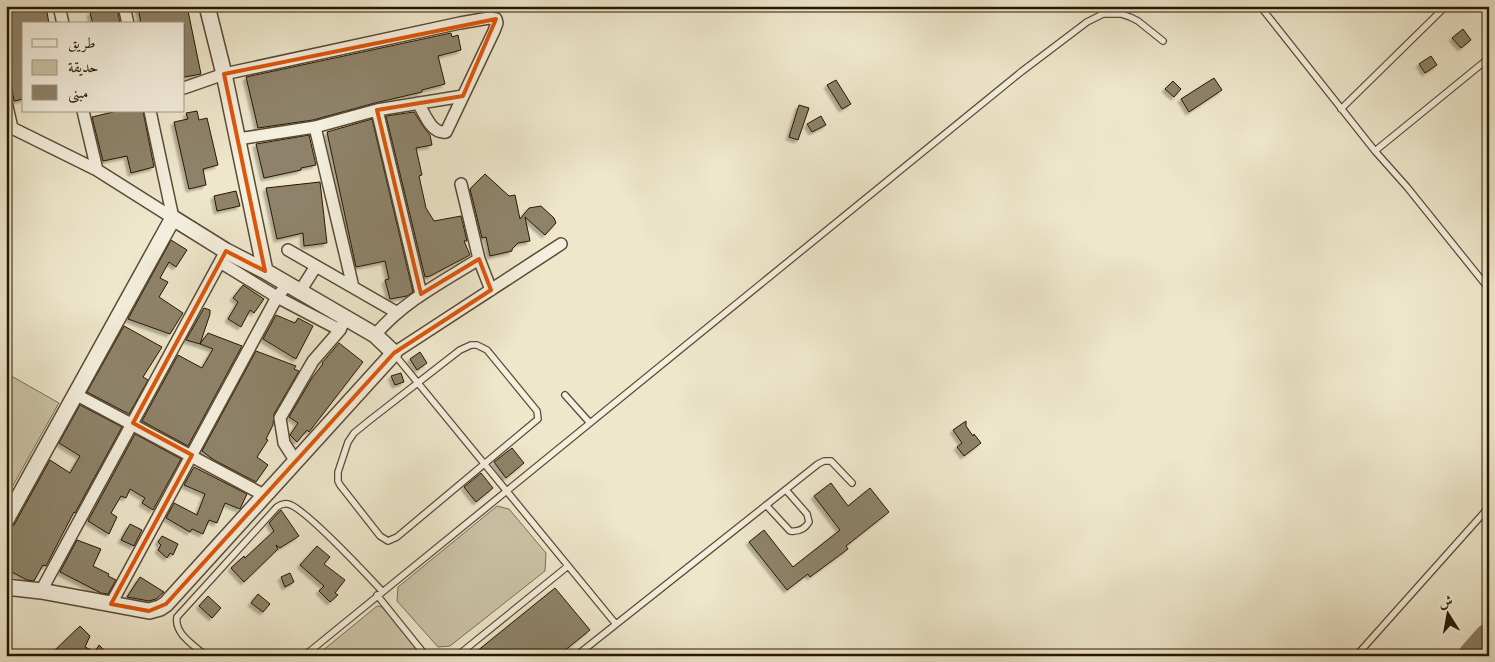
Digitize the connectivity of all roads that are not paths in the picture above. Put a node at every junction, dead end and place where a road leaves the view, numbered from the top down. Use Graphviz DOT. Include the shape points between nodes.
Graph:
graph roads {
  1 [pos="59,6"];
  2 [pos="124,6"];
  3 [pos="207,6"];
  4 [pos="1260,6"];
  5 [pos="1446,6"];
  6 [pos="63,22"];
  7 [pos="128,22"];
  8 [pos="1163,41"];
  9 [pos="1489,58"];
  10 [pos="224,74"];
  11 [pos="185,88"];
  12 [pos="463,96"];
  13 [pos="6,102"];
  14 [pos="418,103"];
  15 [pos="1342,109"];
  16 [pos="377,110"];
  17 [pos="83,112"];
  18 [pos="150,112"];
  19 [pos="315,127"];
  20 [pos="9,128"];
  21 [pos="238,139"];
  22 [pos="1375,151"];
  23 [pos="97,170"];
  24 [pos="461,184"];
  25 [pos="173,218"];
  26 [pos="561,244"];
  27 [pos="288,250"];
  28 [pos="223,256"];
  29 [pos="479,260"];
  30 [pos="316,266"];
  31 [pos="265,271"];
  32 [pos="353,287"];
  33 [pos="293,289"];
  34 [pos="1489,289"];
  35 [pos="491,290"];
  36 [pos="421,294"];
  37 [pos="277,297"];
  38 [pos="396,312"];
  39 [pos="342,324"];
  40 [pos="375,335"];
  41 [pos="394,353"];
  42 [pos="418,382"];
  43 [pos="75,394"];
  44 [pos="565,395"];
  45 [pos="132,423"];
  46 [pos="590,423"];
  47 [pos="192,455"];
  48 [pos="296,460"];
  49 [pos="485,464"];
  50 [pos="852,483"];
  51 [pos="786,490"];
  52 [pos="506,491"];
  53 [pos="264,495"];
  54 [pos="766,505"];
  55 [pos="1489,507"];
  56 [pos="6,520"];
  57 [pos="568,566"];
  58 [pos="6,587"];
  59 [pos="41,591"];
  60 [pos="380,593"];
  61 [pos="111,604"];
  62 [pos="615,624"];
  63 [pos="206,656"];
  64 [pos="304,656"];
  65 [pos="426,656"];
  66 [pos="458,656"];
  67 [pos="576,656"];
  68 [pos="1356,656"];
  1 -- 6 [label="street"];
  2 -- 7 [label="street"];
  3 -- 10 [label="street"];
  4 -- 15 [label="lane"];
  5 -- 15 [label="lane"];
  8 -- 46 [label="lane" via="1138,21 1121,14 1103,14 1087,22"];
  9 -- 22 [label="lane"];
  10 -- 11 [label="street"];
  10 -- 12 [label="street" via="460,23 496,19 494,31"];
  10 -- 21 [label="street"];
  12 -- 14 [label="street"];
  12 -- 14 [label="street" via="446,132 434,130"];
  13 -- 20 [label="street"];
  14 -- 16 [label="street"];
  15 -- 22 [label="lane"];
  16 -- 19 [label="street"];
  16 -- 36 [label="street"];
  17 -- 23 [label="street"];
  18 -- 25 [label="street"];
  19 -- 21 [label="street"];
  19 -- 32 [label="street"];
  20 -- 23 [label="street"];
  21 -- 31 [label="street"];
  22 -- 34 [label="lane"];
  23 -- 25 [label="street"];
  24 -- 29 [label="street"];
  25 -- 28 [label="street"];
  25 -- 43 [label="street"];
  26 -- 35 [label="street"];
  27 -- 30 [label="street"];
  28 -- 31 [label="street"];
  28 -- 37 [label="street"];
  28 -- 45 [label="street"];
  29 -- 35 [label="street"];
  29 -- 36 [label="street"];
  30 -- 32 [label="street"];
  30 -- 33 [label="street"];
  31 -- 33 [label="street"];
  32 -- 38 [label="street"];
  33 -- 37 [label="street"];
  33 -- 39 [label="street"];
  35 -- 41 [label="street"];
  36 -- 38 [label="street"];
  37 -- 39 [label="street"];
  37 -- 47 [label="street"];
  38 -- 40 [label="street"];
  39 -- 40 [label="street"];
  39 -- 48 [label="street" via="313,361 280,418 284,443"];
  40 -- 41 [label="street"];
  41 -- 42 [label="lane"];
  41 -- 48 [label="street"];
  42 -- 49 [label="lane"];
  42 -- 49 [label="lane" via="465,346 477,345 487,350 537,412 538,419"];
  42 -- 49 [label="lane" via="351,437 338,472 340,485 380,536 388,541 397,537"];
  43 -- 45 [label="street"];
  43 -- 56 [label="street"];
  44 -- 46 [label="lane"];
  45 -- 47 [label="street"];
  45 -- 59 [label="street"];
  46 -- 52 [label="lane"];
  47 -- 53 [label="street"];
  47 -- 61 [label="street"];
  48 -- 53 [label="street"];
  49 -- 52 [label="lane"];
  50 -- 51 [label="lane" via="837,465 824,461"];
  51 -- 54 [label="lane"];
  51 -- 54 [label="lane" via="807,514 807,526 800,531 790,531"];
  52 -- 57 [label="lane"];
  52 -- 60 [label="lane"];
  53 -- 61 [label="street" via="166,604 149,611"];
  54 -- 62 [label="lane"];
  55 -- 68 [label="lane"];
  57 -- 62 [label="lane"];
  57 -- 66 [label="lane"];
  58 -- 59 [label="street"];
  59 -- 61 [label="street"];
  60 -- 63 [label="lane" via="316,524 294,506 282,504 177,617 181,634"];
  60 -- 64 [label="lane"];
  60 -- 65 [label="lane"];
  62 -- 67 [label="lane"];
}
